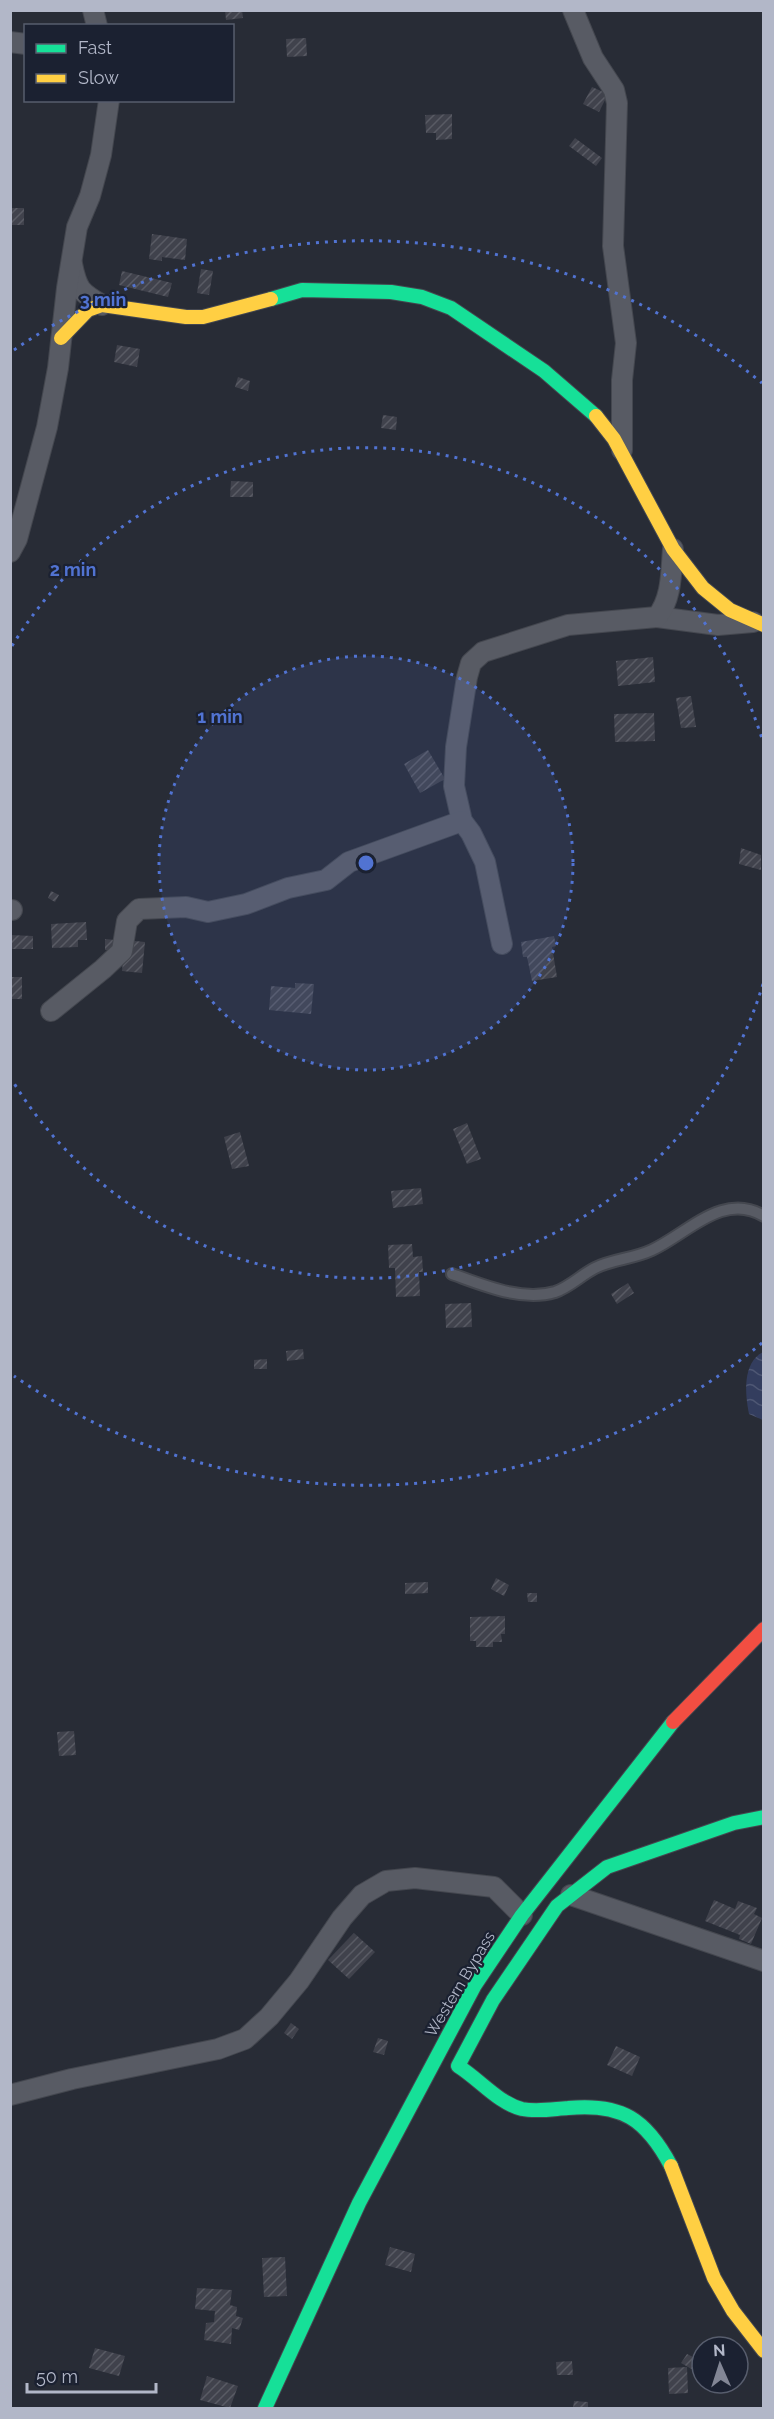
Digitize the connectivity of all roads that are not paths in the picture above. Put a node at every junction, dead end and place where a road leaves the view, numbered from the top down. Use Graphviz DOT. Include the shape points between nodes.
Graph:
graph roads {
  1 [pos="573,10"];
  2 [pos="109,102"];
  3 [pos="71,258"];
  4 [pos="102,305"];
  5 [pos="61,338"];
  6 [pos="622,453"];
  7 [pos="673,549"];
  8 [pos="10,552"];
  9 [pos="657,617"];
  10 [pos="759,623"];
  11 [pos="462,821"];
  12 [pos="502,944"];
  13 [pos="51,1011"];
  14 [pos="764,1216"];
  15 [pos="452,1274"];
  16 [pos="764,1629"];
  17 [pos="764,1817"];
  18 [pos="571,1895"];
  19 [pos="522,1916"];
  20 [pos="764,1961"];
  21 [pos="10,2095"];
  22 [pos="764,2351"];
  23 [pos="265,2409"];
  1 -- 6 [label="street" via="617,103 613,246 626,343"];
  2 -- 3 [label="street" via="101,154"];
  3 -- 4 [label="street" via="75,283"];
  3 -- 5 [label="street"];
  4 -- 5 [label="street" via="88,310"];
  4 -- 6 [label="street" via="186,317 302,290 392,292 422,297 451,308 544,370 598,417"];
  5 -- 8 [label="street" via="47,427 17,539"];
  6 -- 7 [label="street"];
  7 -- 9 [label="street" via="670,589"];
  7 -- 10 [label="street" via="703,588 730,610"];
  9 -- 10 [label="street" via="718,625"];
  9 -- 11 [label="street" via="568,625 483,652 471,663 456,747 454,786"];
  11 -- 12 [label="street" via="485,862"];
  11 -- 13 [label="street" via="349,862 326,880 288,888 246,904 208,912 186,907 139,909 127,921 122,951"];
  14 -- 15 [label="lane" via="739,1208 717,1212 653,1250 595,1268 556,1292 508,1292"];
  16 -- 19 [label="street, Western Bypass" via="665,1731"];
  17 -- 18 [label="street" via="734,1823 608,1867"];
  18 -- 20 [label="street"];
  18 -- 22 [label="street" via="557,1906 493,2000 458,2066 522,2109 618,2110 652,2133 664,2152 710,2269 730,2307"];
  19 -- 21 [label="street" via="494,1887 415,1878 386,1881 362,1894 270,2017 245,2039 219,2049"];
  19 -- 23 [label="street, Western Bypass" via="475,1984 359,2203"];
}
